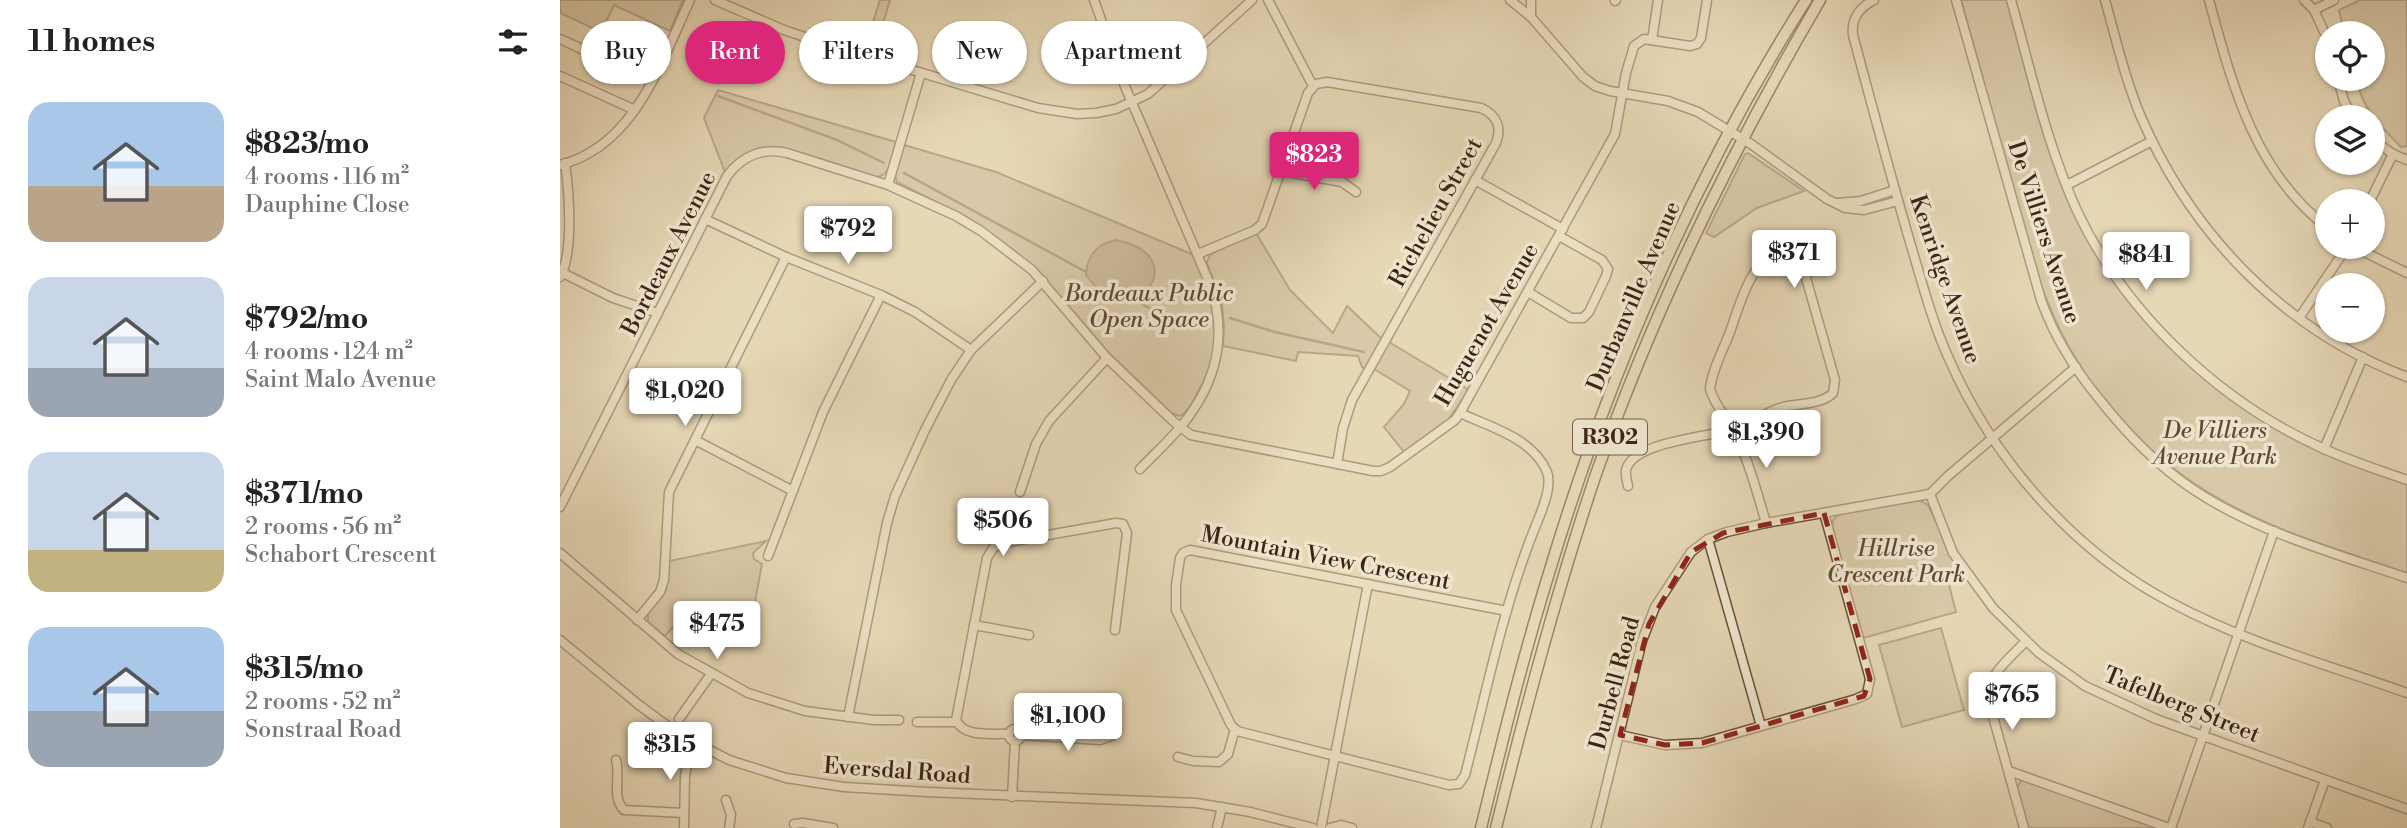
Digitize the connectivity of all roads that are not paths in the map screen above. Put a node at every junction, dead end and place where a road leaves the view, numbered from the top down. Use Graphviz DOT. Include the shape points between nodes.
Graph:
graph roads {
  1 [pos="690,0"];
  2 [pos="715,0"];
  3 [pos="1094,0"];
  4 [pos="1252,0"];
  5 [pos="1268,0"];
  6 [pos="1510,0"];
  7 [pos="1531,0"];
  8 [pos="1658,0"];
  9 [pos="1707,0"];
  10 [pos="1806,0"];
  11 [pos="1820,0"];
  12 [pos="1874,0"];
  13 [pos="1956,0"];
  14 [pos="2011,0"];
  15 [pos="2105,0"];
  16 [pos="2209,0"];
  17 [pos="2304,0"];
  18 [pos="2334,0"];
  19 [pos="1521,4"];
  20 [pos="2314,10"];
  21 [pos="1531,17"];
  22 [pos="2319,21"];
  23 [pos="560,39"];
  24 [pos="1652,40"];
  25 [pos="581,49"];
  26 [pos="921,73"];
  27 [pos="560,76"];
  28 [pos="1313,86"];
  29 [pos="1622,94"];
  30 [pos="1132,103"];
  31 [pos="635,110"];
  32 [pos="1730,130"];
  33 [pos="1742,138"];
  34 [pos="2152,141"];
  35 [pos="2385,148"];
  36 [pos="2393,154"];
  37 [pos="2407,160"];
  38 [pos="562,164"];
  39 [pos="1282,171"];
  40 [pos="1475,180"];
  41 [pos="888,184"];
  42 [pos="2067,185"];
  43 [pos="2376,189"];
  44 [pos="1895,190"];
  45 [pos="1356,192"];
  46 [pos="1898,201"];
  47 [pos="1835,203"];
  48 [pos="2315,217"];
  49 [pos="705,219"];
  50 [pos="1561,232"];
  51 [pos="1198,254"];
  52 [pos="786,257"];
  53 [pos="2339,259"];
  54 [pos="2378,259"];
  55 [pos="2407,273"];
  56 [pos="561,275"];
  57 [pos="1043,281"];
  58 [pos="1528,292"];
  59 [pos="881,296"];
  60 [pos="658,313"];
  61 [pos="2299,318"];
  62 [pos="971,350"];
  63 [pos="2362,357"];
  64 [pos="1107,358"];
  65 [pos="2076,367"];
  66 [pos="2407,377"];
  67 [pos="1460,413"];
  68 [pos="1179,427"];
  69 [pos="1733,429"];
  70 [pos="1992,438"];
  71 [pos="695,440"];
  72 [pos="2323,449"];
  73 [pos="1337,464"];
  74 [pos="1140,469"];
  75 [pos="2407,480"];
  76 [pos="1628,486"];
  77 [pos="793,491"];
  78 [pos="1020,492"];
  79 [pos="1930,494"];
  80 [pos="560,507"];
  81 [pos="1824,513"];
  82 [pos="1766,523"];
  83 [pos="2274,531"];
  84 [pos="1708,540"];
  85 [pos="560,553"];
  86 [pos="768,556"];
  87 [pos="2407,578"];
  88 [pos="1368,584"];
  89 [pos="1507,611"];
  90 [pos="637,620"];
  91 [pos="974,625"];
  92 [pos="1115,630"];
  93 [pos="2239,634"];
  94 [pos="1030,635"];
  95 [pos="560,640"];
  96 [pos="2026,641"];
  97 [pos="711,674"];
  98 [pos="2407,693"];
  99 [pos="848,717"];
  100 [pos="679,719"];
  101 [pos="900,720"];
  102 [pos="917,722"];
  103 [pos="957,722"];
  104 [pos="1761,726"];
  105 [pos="1234,729"];
  106 [pos="1620,735"];
  107 [pos="1111,736"];
  108 [pos="2203,736"];
  109 [pos="1015,737"];
  110 [pos="692,741"];
  111 [pos="1335,756"];
  112 [pos="1178,757"];
  113 [pos="616,760"];
  114 [pos="2008,771"];
  115 [pos="2325,780"];
  116 [pos="1012,796"];
  117 [pos="726,800"];
  118 [pos="1222,807"];
  119 [pos="2407,809"];
  120 [pos="684,813"];
  121 [pos="794,824"];
  122 [pos="2309,825"];
  123 [pos="684,828"];
  124 [pos="729,828"];
  125 [pos="833,828"];
  126 [pos="1217,828"];
  127 [pos="1313,828"];
  128 [pos="1321,828"];
  129 [pos="1330,828"];
  130 [pos="1352,828"];
  131 [pos="1481,828"];
  132 [pos="1496,828"];
  133 [pos="1597,828"];
  134 [pos="2024,828"];
  135 [pos="2170,828"];
  136 [pos="2327,828"];
  1 -- 31 [label="street"];
  2 -- 26 [label="street" via="802,36"];
  3 -- 30 [label="street"];
  4 -- 30 [label="street" via="1160,86"];
  5 -- 28 [label="street"];
  6 -- 19 [label="street"];
  7 -- 21 [label="street"];
  8 -- 24 [label="street"];
  9 -- 24 [label="street" via="1697,44"];
  10 -- 32 [label="main road, Durbanville Avenue / R302"];
  11 -- 33 [label="main road, Durbanville Avenue / R302"];
  12 -- 44 [label="street, Kenridge Avenue" via="1859,12 1853,34"];
  13 -- 65 [label="street, De Villiers Avenue" via="2041,300"];
  14 -- 42 [label="street"];
  15 -- 34 [label="street"];
  16 -- 48 [label="street" via="2252,132 2284,185"];
  17 -- 20 [label="street"];
  18 -- 20 [label="street"];
  19 -- 21 [label="street"];
  20 -- 22 [label="street"];
  21 -- 29 [label="street" via="1590,82"];
  23 -- 25 [label="street"];
  24 -- 29 [label="street, Huguenot Avenue" via="1634,46"];
  26 -- 30 [label="street" via="1067,114 1096,113"];
  26 -- 41 [label="street"];
  27 -- 31 [label="street"];
  28 -- 39 [label="street"];
  28 -- 40 [label="street, Richelieu Street" via="1327,82 1486,110 1496,120 1499,134"];
  29 -- 32 [label="street" via="1677,103"];
  29 -- 50 [label="street, Huguenot Avenue" via="1615,134"];
  30 -- 51 [label="street"];
  31 -- 38 [label="street" via="606,141"];
  32 -- 33 [label="street"];
  32 -- 131 [label="main road, Durbanville Avenue / R302" via="1642,317 1582,470 1532,627"];
  33 -- 47 [label="street"];
  33 -- 132 [label="main road, Durbanville Avenue / R302" via="1669,291 1596,475 1553,610"];
  34 -- 42 [label="street"];
  34 -- 61 [label="street" via="2180,192 2214,239 2258,285"];
  35 -- 36 [label="street"];
  36 -- 37 [label="street"];
  36 -- 43 [label="street"];
  38 -- 56 [label="street" via="568,182 568,248"];
  39 -- 45 [label="street" via="1342,182"];
  39 -- 51 [label="street" via="1260,226"];
  40 -- 50 [label="street"];
  40 -- 73 [label="street, Richelieu Street" via="1352,400"];
  41 -- 49 [label="street, Bordeaux Avenue" via="787,153 761,152 733,169"];
  41 -- 57 [label="street, Bordeaux Avenue" via="976,227"];
  42 -- 72 [label="street" via="2114,271 2166,337 2237,400"];
  44 -- 46 [label="street, Kenridge Avenue"];
  44 -- 47 [label="street" via="1861,201"];
  46 -- 47 [label="street" via="1859,211"];
  46 -- 70 [label="street, Kenridge Avenue" via="1942,343"];
  49 -- 52 [label="street"];
  49 -- 60 [label="street, Bordeaux Avenue"];
  50 -- 58 [label="street, Huguenot Avenue"];
  50 -- 58 [label="street" via="1606,266 1606,276 1588,312 1583,318 1571,318"];
  51 -- 68 [label="street" via="1216,300 1220,338 1211,376"];
  52 -- 59 [label="street"];
  52 -- 71 [label="street"];
  53 -- 61 [label="street"];
  54 -- 55 [label="street"];
  56 -- 60 [label="street"];
  57 -- 62 [label="street"];
  57 -- 64 [label="street, Bordeaux Avenue"];
  58 -- 67 [label="street, Huguenot Avenue"];
  59 -- 62 [label="street" via="915,312"];
  59 -- 77 [label="street" via="823,412"];
  60 -- 80 [label="street, Bordeaux Avenue"];
  61 -- 63 [label="street"];
  62 -- 99 [label="street" via="951,380 895,496"];
  63 -- 66 [label="street"];
  63 -- 72 [label="street"];
  64 -- 68 [label="street, Bordeaux Avenue"];
  64 -- 78 [label="street" via="1049,421"];
  65 -- 70 [label="street"];
  65 -- 83 [label="street, De Villiers Avenue" via="2118,423 2176,477"];
  67 -- 73 [label="street, Huguenot Avenue" via="1386,469"];
  67 -- 89 [label="street" via="1516,438 1548,475 1547,493"];
  68 -- 73 [label="street, Huguenot Avenue" via="1196,436"];
  68 -- 74 [label="street"];
  69 -- 69 [label="street" via="1717,405 1711,384 1757,267 1764,259 1784,257 1806,278 1835,390 1824,400 1773,410"];
  69 -- 76 [label="street" via="1652,448 1629,465"];
  69 -- 82 [label="street"];
  70 -- 79 [label="street"];
  70 -- 93 [label="street, Kenridge Avenue" via="2052,513 2110,564 2167,601"];
  71 -- 77 [label="street"];
  71 -- 90 [label="street" via="667,497 662,587"];
  72 -- 75 [label="street"];
  77 -- 86 [label="street"];
  79 -- 81 [label="street, Durbell Road"];
  79 -- 96 [label="street, Tafelberg Street" via="1954,553 1993,608"];
  81 -- 82 [label="street, Durbell Road"];
  81 -- 104 [label="street" via="1870,679 1869,690 1856,699"];
  82 -- 84 [label="street, Durbell Road"];
  83 -- 87 [label="street, De Villiers Avenue"];
  83 -- 93 [label="street"];
  84 -- 104 [label="street"];
  84 -- 106 [label="street, Durbell Road" via="1691,552 1655,607 1642,641"];
  85 -- 90 [label="street"];
  88 -- 89 [label="street, Mountain View Crescent"];
  88 -- 105 [label="street, Mountain View Crescent" via="1190,550 1183,553 1176,585 1177,610"];
  88 -- 111 [label="street"];
  89 -- 111 [label="street" via="1465,775 1459,783"];
  90 -- 97 [label="street"];
  91 -- 92 [label="street" via="993,548 1120,523 1127,533"];
  91 -- 94 [label="street"];
  91 -- 103 [label="street"];
  93 -- 98 [label="street, Kenridge Avenue"];
  93 -- 108 [label="street"];
  95 -- 110 [label="street, Eversdal Road" via="661,722"];
  96 -- 108 [label="street, Tafelberg Street" via="2106,698"];
  96 -- 114 [label="street" via="1996,674 1987,695"];
  97 -- 99 [label="street" via="793,709"];
  97 -- 100 [label="street"];
  99 -- 101 [label="street"];
  102 -- 103 [label="street"];
  103 -- 109 [label="street" via="969,732"];
  104 -- 106 [label="street" via="1702,743 1657,744"];
  105 -- 111 [label="street"];
  105 -- 112 [label="street" via="1228,754 1219,762"];
  106 -- 133 [label="street, Durbell Road"];
  107 -- 109 [label="street" via="1100,740"];
  108 -- 115 [label="street, Tafelberg Street"];
  108 -- 135 [label="street"];
  109 -- 116 [label="street"];
  110 -- 116 [label="street, Eversdal Road" via="745,766 810,783"];
  110 -- 120 [label="street"];
  111 -- 128 [label="street"];
  113 -- 120 [label="street" via="617,798 624,810"];
  114 -- 134 [label="street"];
  114 -- 135 [label="street"];
  115 -- 119 [label="street, Tafelberg Street"];
  115 -- 122 [label="street"];
  116 -- 118 [label="street, Eversdal Road"];
  117 -- 124 [label="street"];
  118 -- 126 [label="street"];
  118 -- 127 [label="street, Eversdal Road"];
  120 -- 123 [label="street"];
  121 -- 125 [label="street"];
  122 -- 136 [label="street"];
  129 -- 130 [label="street"];
}
